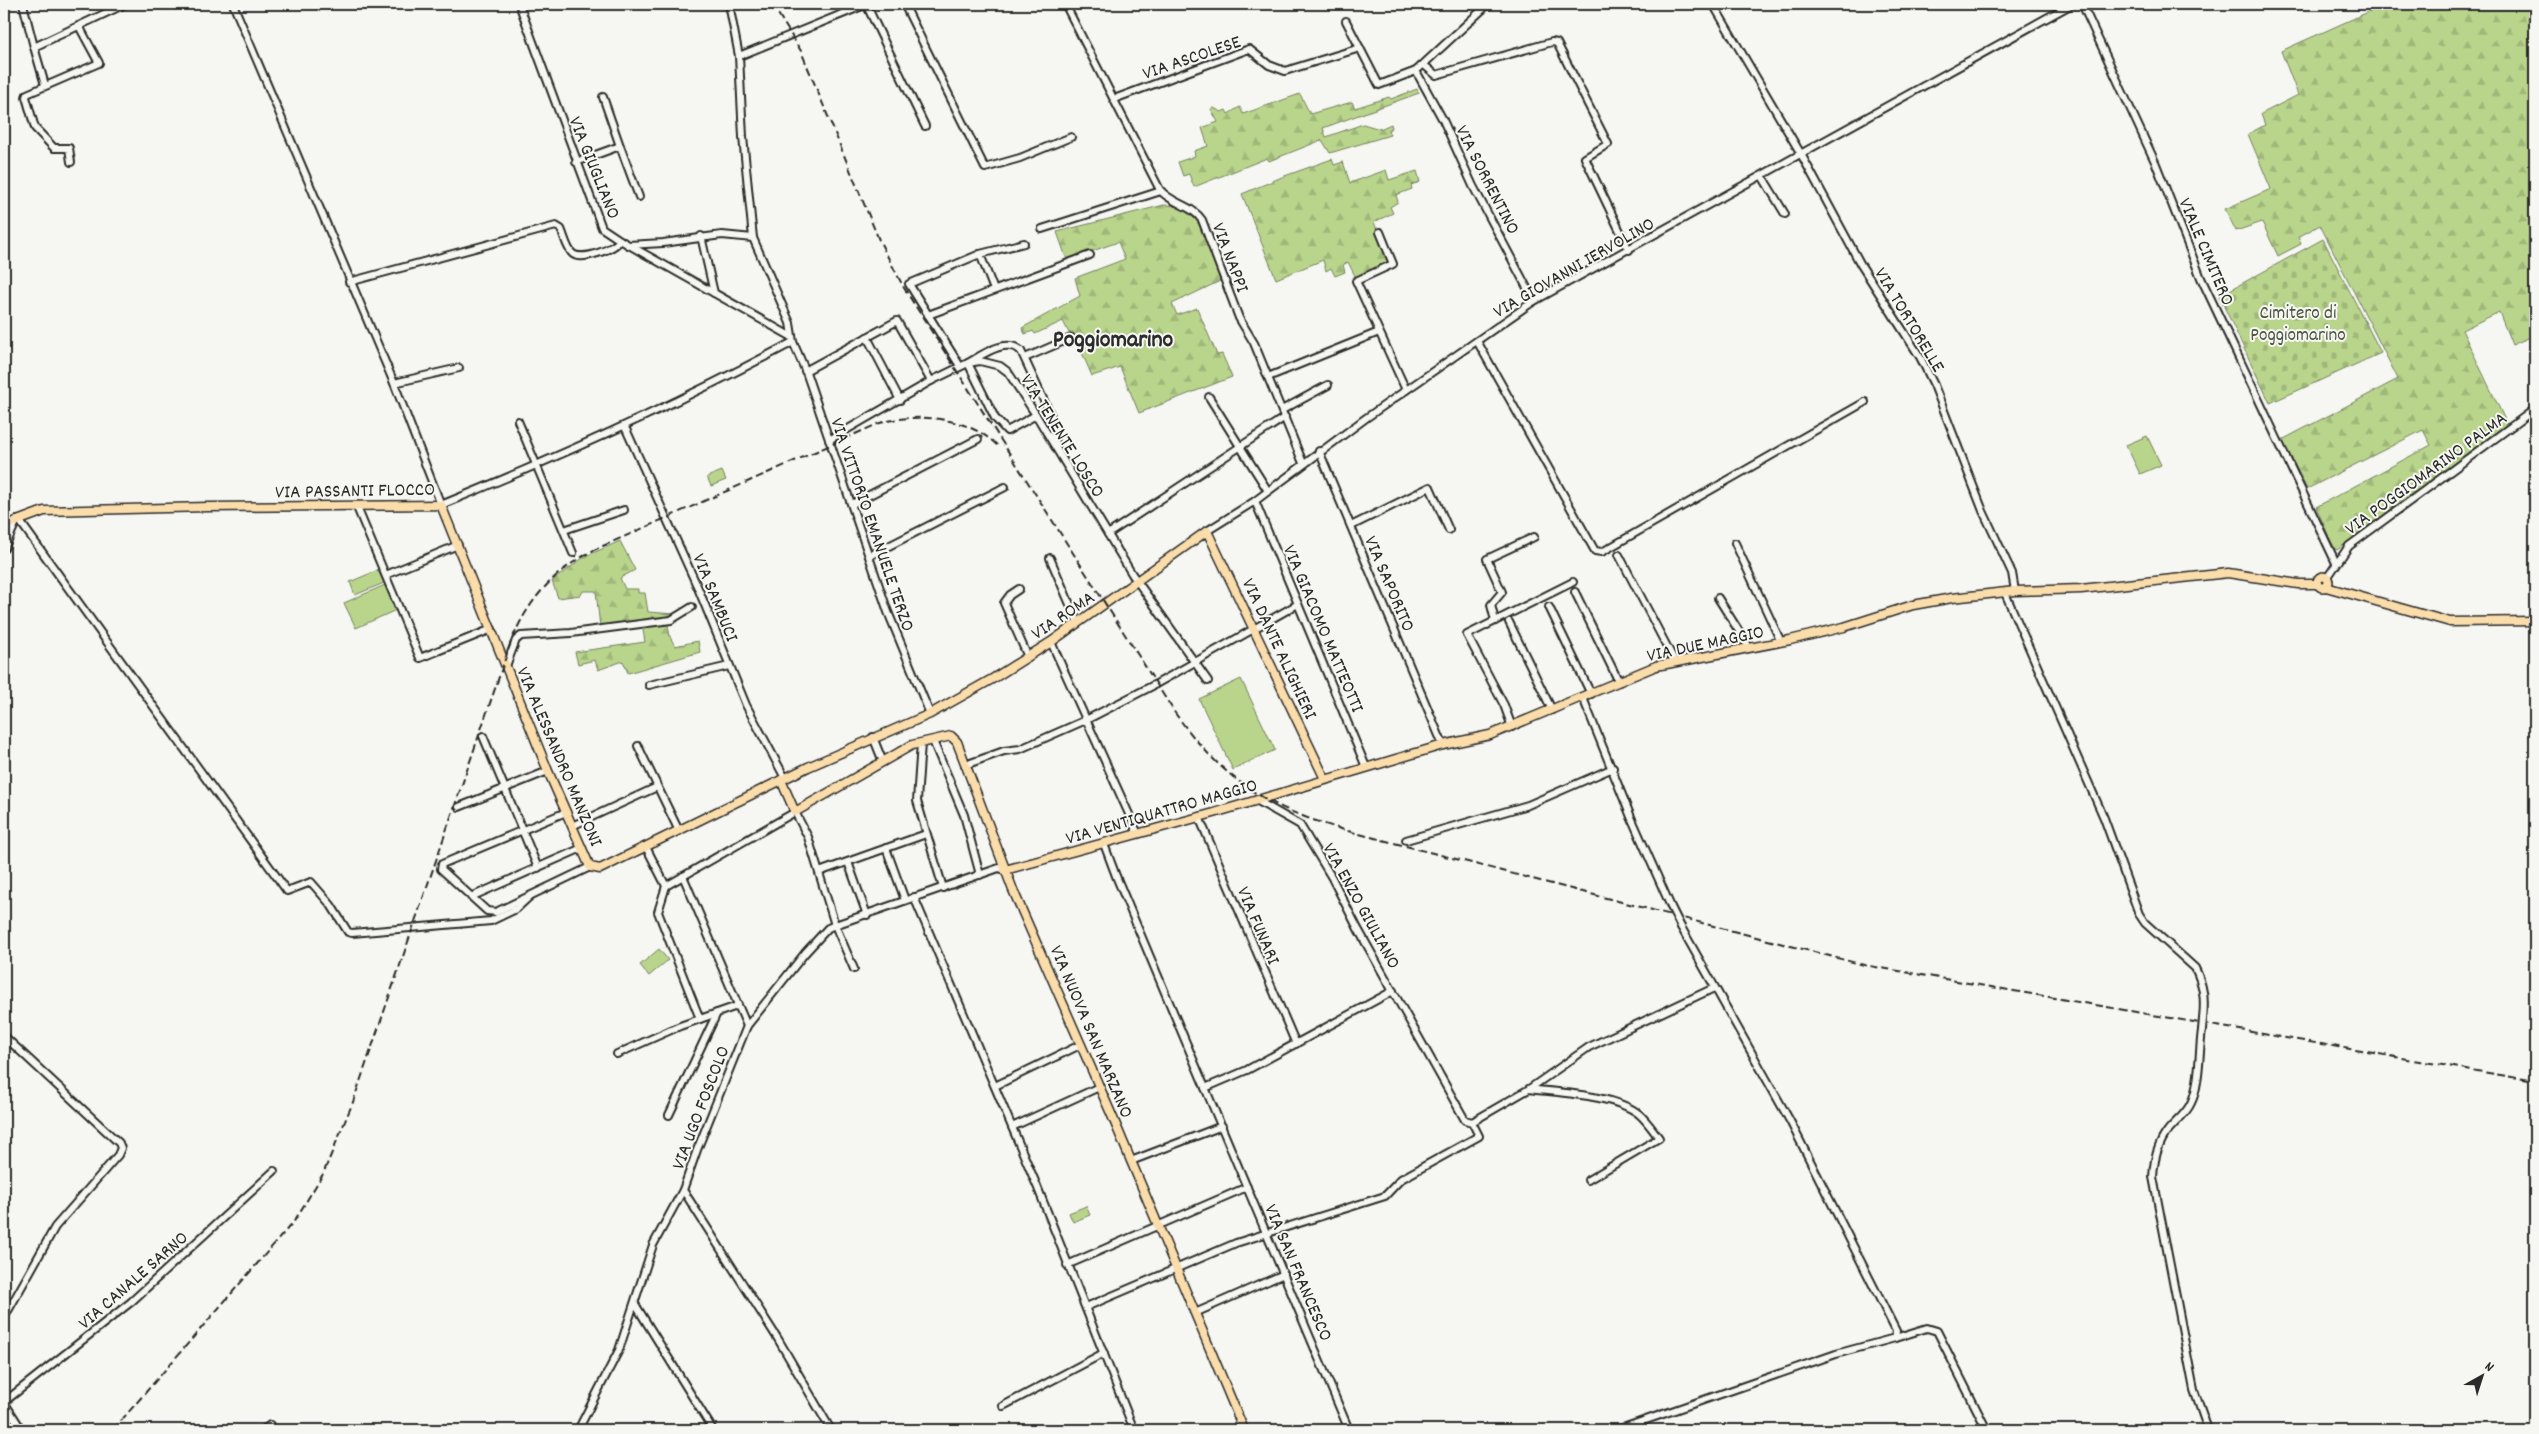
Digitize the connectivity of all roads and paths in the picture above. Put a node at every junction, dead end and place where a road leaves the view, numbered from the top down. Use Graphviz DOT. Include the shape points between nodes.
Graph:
graph roads {
  1 [pos="23,4"];
  2 [pos="125,4"];
  3 [pos="233,4"];
  4 [pos="520,4"];
  5 [pos="729,4"];
  6 [pos="867,4"];
  7 [pos="904,4"];
  8 [pos="1065,4"];
  9 [pos="1486,4"];
  10 [pos="1713,4"];
  11 [pos="2072,4"];
  12 [pos="2082,4"];
  13 [pos="1346,21"];
  14 [pos="79,26"];
  15 [pos="34,47"];
  16 [pos="1360,48"];
  17 [pos="739,56"];
  18 [pos="1424,65"];
  19 [pos="1416,70"];
  20 [pos="45,85"];
  21 [pos="603,97"];
  22 [pos="1114,100"];
  23 [pos="925,126"];
  24 [pos="1070,137"];
  25 [pos="620,146"];
  26 [pos="1801,154"];
  27 [pos="71,162"];
  28 [pos="576,162"];
  29 [pos="1762,176"];
  30 [pos="1161,191"];
  31 [pos="639,197"];
  32 [pos="1785,214"];
  33 [pos="1042,229"];
  34 [pos="1380,232"];
  35 [pos="701,236"];
  36 [pos="753,238"];
  37 [pos="620,240"];
  38 [pos="1024,243"];
  39 [pos="628,245"];
  40 [pos="1629,250"];
  41 [pos="980,254"];
  42 [pos="1090,255"];
  43 [pos="349,282"];
  44 [pos="994,290"];
  45 [pos="714,293"];
  46 [pos="1534,301"];
  47 [pos="928,315"];
  48 [pos="1379,332"];
  49 [pos="867,337"];
  50 [pos="1071,338"];
  51 [pos="792,340"];
  52 [pos="1477,341"];
  53 [pos="1025,358"];
  54 [pos="968,362"];
  55 [pos="960,366"];
  56 [pos="459,368"];
  57 [pos="806,370"];
  58 [pos="1268,377"];
  59 [pos="931,381"];
  60 [pos="394,383"];
  61 [pos="1328,385"];
  62 [pos="1406,390"];
  63 [pos="1209,397"];
  64 [pos="900,400"];
  65 [pos="1865,402"];
  66 [pos="2535,409"];
  67 [pos="1282,410"];
  68 [pos="1036,415"];
  69 [pos="1285,417"];
  70 [pos="518,421"];
  71 [pos="625,427"];
  72 [pos="978,439"];
  73 [pos="829,440"];
  74 [pos="1241,445"];
  75 [pos="1319,451"];
  76 [pos="1057,452"];
  77 [pos="1303,463"];
  78 [pos="537,466"];
  79 [pos="1005,487"];
  80 [pos="1268,491"];
  81 [pos="1255,501"];
  82 [pos="852,504"];
  83 [pos="356,505"];
  84 [pos="441,505"];
  85 [pos="624,510"];
  86 [pos="18,520"];
  87 [pos="4,526"];
  88 [pos="1351,526"];
  89 [pos="564,530"];
  90 [pos="1449,530"];
  91 [pos="1207,532"];
  92 [pos="1108,534"];
  93 [pos="1534,537"];
  94 [pos="1735,542"];
  95 [pos="458,545"];
  96 [pos="4,550"];
  97 [pos="573,553"];
  98 [pos="1619,555"];
  99 [pos="868,556"];
  100 [pos="1050,558"];
  101 [pos="2336,563"];
  102 [pos="388,574"];
  103 [pos="2326,578"];
  104 [pos="1138,582"];
  105 [pos="1573,582"];
  106 [pos="2322,586"];
  107 [pos="1019,589"];
  108 [pos="2015,591"];
  109 [pos="1575,592"];
  110 [pos="2005,593"];
  111 [pos="1718,598"];
  112 [pos="1298,604"];
  113 [pos="692,607"];
  114 [pos="1549,607"];
  115 [pos="1496,621"];
  116 [pos="2535,621"];
  117 [pos="1510,622"];
  118 [pos="1078,623"];
  119 [pos="1253,628"];
  120 [pos="492,629"];
  121 [pos="1052,642"];
  122 [pos="1781,642"];
  123 [pos="1749,648"];
  124 [pos="1028,657"];
  125 [pos="1194,662"];
  126 [pos="1675,662"];
  127 [pos="506,666"];
  128 [pos="729,666"];
  129 [pos="1208,682"];
  130 [pos="1619,682"];
  131 [pos="650,685"];
  132 [pos="1587,696"];
  133 [pos="1552,710"];
  134 [pos="930,714"];
  135 [pos="1086,720"];
  136 [pos="1512,727"];
  137 [pos="483,736"];
  138 [pos="873,737"];
  139 [pos="933,741"];
  140 [pos="921,743"];
  141 [pos="1442,745"];
  142 [pos="638,746"];
  143 [pos="883,762"];
  144 [pos="965,766"];
  145 [pos="1366,767"];
  146 [pos="1613,768"];
  147 [pos="548,771"];
  148 [pos="783,779"];
  149 [pos="1325,779"];
  150 [pos="657,787"];
  151 [pos="505,789"];
  152 [pos="1256,800"];
  153 [pos="459,808"];
  154 [pos="566,812"];
  155 [pos="794,812"];
  156 [pos="1199,817"];
  157 [pos="572,826"];
  158 [pos="522,831"];
  159 [pos="679,831"];
  160 [pos="926,834"];
  161 [pos="1138,834"];
  162 [pos="1406,840"];
  163 [pos="1104,844"];
  164 [pos="646,847"];
  165 [pos="582,848"];
  166 [pos="886,848"];
  167 [pos="848,862"];
  168 [pos="590,867"];
  169 [pos="538,868"];
  170 [pos="1005,870"];
  171 [pos="819,872"];
  172 [pos="980,875"];
  173 [pos="683,876"];
  174 [pos="666,886"];
  175 [pos="943,888"];
  176 [pos="530,896"];
  177 [pos="471,897"];
  178 [pos="914,897"];
  179 [pos="905,900"];
  180 [pos="867,915"];
  181 [pos="835,925"];
  182 [pos="854,969"];
  183 [pos="1714,988"];
  184 [pos="1394,991"];
  185 [pos="736,1006"];
  186 [pos="717,1013"];
  187 [pos="700,1019"];
  188 [pos="747,1026"];
  189 [pos="4,1036"];
  190 [pos="1296,1044"];
  191 [pos="1080,1045"];
  192 [pos="617,1054"];
  193 [pos="995,1086"];
  194 [pos="1099,1087"];
  195 [pos="1205,1088"];
  196 [pos="1529,1089"];
  197 [pos="670,1115"];
  198 [pos="1472,1122"];
  199 [pos="1222,1126"];
  200 [pos="1012,1127"];
  201 [pos="1131,1161"];
  202 [pos="274,1171"];
  203 [pos="1588,1180"];
  204 [pos="1247,1187"];
  205 [pos="683,1190"];
  206 [pos="1158,1225"];
  207 [pos="1266,1232"];
  208 [pos="1067,1266"];
  209 [pos="1176,1268"];
  210 [pos="1284,1274"];
  211 [pos="635,1304"];
  212 [pos="1086,1307"];
  213 [pos="1195,1313"];
  214 [pos="4,1318"];
  215 [pos="1895,1338"];
  216 [pos="1104,1353"];
  217 [pos="4,1402"];
  218 [pos="1003,1406"];
  219 [pos="270,1425"];
  220 [pos="22,1430"];
  221 [pos="263,1430"];
  222 [pos="578,1430"];
  223 [pos="713,1430"];
  224 [pos="831,1430"];
  225 [pos="1134,1430"];
  226 [pos="1244,1430"];
  227 [pos="1349,1430"];
  228 [pos="1617,1430"];
  229 [pos="1988,1430"];
  230 [pos="2208,1430"];
  1 -- 15 [label="street"];
  2 -- 14 [label="street"];
  3 -- 43 [label="street"];
  4 -- 28 [label="street, VIA GIUGLIANO"];
  5 -- 17 [label="street, VIA VITTORIO EMANUELE TERZO"];
  6 -- 17 [label="street"];
  6 -- 23 [label="street"];
  7 -- 24 [label="street" via="985,168 1020,158"];
  8 -- 22 [label="street"];
  9 -- 18 [label="street"];
  10 -- 26 [label="street, VIA TORTORELLE"];
  11 -- 26 [label="street, VIA GIOVANNI IERVOLINO"];
  12 -- 101 [label="street, VIALE CIMITERO" via="2156,164 2202,278"];
  13 -- 16 [label="street"];
  14 -- 15 [label="street"];
  14 -- 20 [label="street" via="99,63"];
  15 -- 20 [label="street"];
  16 -- 19 [label="street" via="1379,85"];
  16 -- 22 [label="street, VIA ASCOLESE" via="1285,71 1269,65 1248,49"];
  17 -- 36 [label="street, VIA VITTORIO EMANUELE TERZO"];
  18 -- 19 [label="street"];
  18 -- 40 [label="street" via="1436,75 1557,43 1608,144 1586,158"];
  19 -- 46 [label="street, VIA SORRENTINO" via="1443,120 1472,186"];
  20 -- 27 [label="street" via="27,94 35,128 54,148 69,148"];
  21 -- 25 [label="street"];
  22 -- 30 [label="street"];
  25 -- 28 [label="street"];
  25 -- 31 [label="street"];
  26 -- 29 [label="street, VIA GIOVANNI IERVOLINO"];
  26 -- 108 [label="street, VIA TORTORELLE" via="1861,265 1920,357 1934,385 1983,511 2007,561"];
  28 -- 37 [label="street, VIA GIUGLIANO" via="602,228"];
  29 -- 32 [label="street"];
  29 -- 40 [label="street, VIA GIOVANNI IERVOLINO"];
  30 -- 33 [label="street"];
  30 -- 58 [label="street, VIA NAPPI" via="1197,212 1202,220 1239,318 1254,342"];
  34 -- 48 [label="street" via="1393,264 1356,280"];
  35 -- 36 [label="street" via="722,234"];
  35 -- 39 [label="street"];
  35 -- 45 [label="street"];
  36 -- 51 [label="street, VIA VITTORIO EMANUELE TERZO" via="790,323"];
  37 -- 39 [label="street, VIA GIUGLIANO"];
  37 -- 43 [label="street" via="613,248 576,255 556,226"];
  38 -- 41 [label="street"];
  39 -- 45 [label="street, VIA GIUGLIANO"];
  40 -- 46 [label="street, VIA GIOVANNI IERVOLINO"];
  41 -- 44 [label="street"];
  41 -- 47 [label="street" via="909,284"];
  42 -- 44 [label="street"];
  43 -- 60 [label="street"];
  44 -- 47 [label="street"];
  45 -- 51 [label="street, VIA GIUGLIANO"];
  46 -- 52 [label="street, VIA GIOVANNI IERVOLINO"];
  47 -- 55 [label="street"];
  48 -- 58 [label="street"];
  48 -- 62 [label="street"];
  49 -- 57 [label="street"];
  49 -- 59 [label="street" via="897,320"];
  49 -- 64 [label="street"];
  50 -- 53 [label="street"];
  51 -- 57 [label="street, VIA VITTORIO EMANUELE TERZO"];
  51 -- 71 [label="street, VIA PASSANTI FLOCCO"];
  52 -- 62 [label="street, VIA GIOVANNI IERVOLINO"];
  52 -- 65 [label="street" via="1594,551 1602,552"];
  53 -- 54 [label="street" via="1018,348 1006,346"];
  53 -- 76 [label="street" via="1051,416"];
  54 -- 55 [label="street, VIA TENENTE LOSCO"];
  54 -- 68 [label="street, VIA TENENTE LOSCO" via="990,362 1008,372"];
  54 -- 68 [label="street" via="990,409 1007,432"];
  55 -- 59 [label="street, VIA TENENTE LOSCO"];
  56 -- 60 [label="street"];
  57 -- 73 [label="street, VIA VITTORIO EMANUELE TERZO"];
  58 -- 67 [label="street, VIA NAPPI"];
  59 -- 64 [label="street, VIA TENENTE LOSCO"];
  60 -- 84 [label="street"];
  61 -- 67 [label="street"];
  62 -- 75 [label="street, VIA GIOVANNI IERVOLINO"];
  63 -- 74 [label="street"];
  64 -- 73 [label="street, VIA TENENTE LOSCO"];
  66 -- 101 [label="street, VIA POGGIOMARINO PALMA" via="2349,546"];
  67 -- 69 [label="street, VIA NAPPI"];
  68 -- 76 [label="street, VIA TENENTE LOSCO"];
  69 -- 74 [label="street"];
  69 -- 77 [label="street, VIA NAPPI"];
  70 -- 78 [label="street"];
  71 -- 78 [label="street, VIA PASSANTI FLOCCO"];
  71 -- 128 [label="street, VIA SAMBUCI" via="698,588"];
  72 -- 82 [label="street"];
  73 -- 82 [label="street, VIA VITTORIO EMANUELE TERZO"];
  74 -- 80 [label="street"];
  74 -- 92 [label="street"];
  75 -- 77 [label="street"];
  75 -- 88 [label="street, VIA SAPORITO"];
  76 -- 92 [label="street, VIA TENENTE LOSCO"];
  77 -- 80 [label="street"];
  78 -- 84 [label="street, VIA PASSANTI FLOCCO"];
  78 -- 89 [label="street"];
  79 -- 99 [label="street"];
  80 -- 81 [label="street"];
  81 -- 91 [label="street"];
  81 -- 112 [label="street, VIA GIACOMO MATTEOTTI"];
  82 -- 99 [label="street, VIA VITTORIO EMANUELE TERZO"];
  83 -- 84 [label="main road, VIA PASSANTI FLOCCO"];
  83 -- 86 [label="main road, VIA PASSANTI FLOCCO" via="44,511"];
  83 -- 120 [label="street" via="420,658"];
  84 -- 95 [label="main road, VIA ALESSANDRO MANZONI"];
  85 -- 89 [label="street"];
  86 -- 87 [label="main road, VIA PASSANTI FLOCCO"];
  86 -- 96 [label="street"];
  86 -- 176 [label="street" via="287,891 311,882 352,933 491,921 516,909"];
  88 -- 90 [label="street" via="1430,488"];
  88 -- 141 [label="street, VIA SAPORITO"];
  89 -- 97 [label="street"];
  91 -- 104 [label="main road, VIA ROMA"];
  91 -- 119 [label="main road, VIA DANTE ALIGHIERI"];
  92 -- 104 [label="street, VIA TENENTE LOSCO"];
  93 -- 115 [label="street" via="1487,559 1502,592 1491,605"];
  94 -- 122 [label="street"];
  95 -- 102 [label="street"];
  95 -- 120 [label="main road, VIA ALESSANDRO MANZONI"];
  98 -- 126 [label="street"];
  99 -- 134 [label="street, VIA VITTORIO EMANUELE TERZO" via="916,686"];
  100 -- 118 [label="street"];
  101 -- 103 [label="street, VIA POGGIOMARINO PALMA"];
  103 -- 106 [label="main road" via="2319,579"];
  104 -- 118 [label="main road, VIA ROMA"];
  104 -- 125 [label="street, VIA TENENTE LOSCO"];
  105 -- 115 [label="street"];
  106 -- 108 [label="main road, VIA DUE MAGGIO" via="2228,573 2081,589"];
  106 -- 116 [label="main road, VIA DUE MAGGIO" via="2450,622"];
  107 -- 124 [label="street" via="1004,603"];
  108 -- 110 [label="main road, VIA DUE MAGGIO"];
  109 -- 130 [label="street"];
  110 -- 122 [label="main road, VIA DUE MAGGIO" via="1913,605 1844,627"];
  110 -- 230 [label="street, bridge" via="2104,818 2139,914 2195,968 2204,992 2194,1096 2186,1112 2160,1144 2153,1177 2194,1390"];
  111 -- 123 [label="street"];
  112 -- 119 [label="street"];
  112 -- 145 [label="street, VIA GIACOMO MATTEOTTI"];
  113 -- 127 [label="street" via="671,620 571,634 521,636 516,640"];
  114 -- 132 [label="street"];
  115 -- 136 [label="street" via="1467,635"];
  117 -- 133 [label="street"];
  118 -- 121 [label="main road, VIA ROMA"];
  119 -- 125 [label="street"];
  119 -- 149 [label="main road, VIA DANTE ALIGHIERI"];
  120 -- 127 [label="main road, VIA ALESSANDRO MANZONI"];
  121 -- 124 [label="main road, VIA ROMA"];
  121 -- 135 [label="street"];
  122 -- 123 [label="main road, VIA DUE MAGGIO"];
  123 -- 126 [label="main road, VIA DUE MAGGIO"];
  124 -- 134 [label="main road, VIA ROMA"];
  125 -- 129 [label="street, VIA TENENTE LOSCO"];
  125 -- 135 [label="street"];
  126 -- 130 [label="main road, VIA DUE MAGGIO" via="1656,666"];
  127 -- 147 [label="main road, VIA ALESSANDRO MANZONI"];
  128 -- 131 [label="street"];
  128 -- 148 [label="street, VIA SAMBUCI"];
  130 -- 132 [label="main road, VIA DUE MAGGIO"];
  132 -- 133 [label="main road, VIA DUE MAGGIO"];
  132 -- 146 [label="street"];
  133 -- 136 [label="main road, VIA DUE MAGGIO"];
  134 -- 138 [label="main road, VIA ALESSANDRO MANZONI"];
  135 -- 144 [label="street" via="1020,749 1004,751"];
  135 -- 161 [label="street"];
  136 -- 141 [label="main road, VIA DUE MAGGIO"];
  137 -- 151 [label="street"];
  138 -- 143 [label="street"];
  138 -- 148 [label="main road, VIA ALESSANDRO MANZONI"];
  139 -- 140 [label="main road, VIA NUOVA SAN MARZANO"];
  139 -- 144 [label="main road, VIA NUOVA SAN MARZANO" via="951,736"];
  139 -- 172 [label="street" via="964,814"];
  140 -- 143 [label="main road, VIA NUOVA SAN MARZANO"];
  140 -- 160 [label="street" via="917,801"];
  141 -- 145 [label="main road, VIA DUE MAGGIO"];
  142 -- 150 [label="street"];
  143 -- 155 [label="main road, VIA NUOVA SAN MARZANO"];
  144 -- 170 [label="main road, VIA NUOVA SAN MARZANO"];
  145 -- 149 [label="main road, VIA DUE MAGGIO"];
  146 -- 162 [label="street" via="1528,805"];
  146 -- 183 [label="street, bridge" via="1671,907"];
  147 -- 151 [label="street"];
  147 -- 154 [label="main road, VIA ALESSANDRO MANZONI"];
  148 -- 155 [label="main road"];
  148 -- 159 [label="main road, VIA ALESSANDRO MANZONI"];
  149 -- 152 [label="main road, VIA VENTIQUATTRO MAGGIO"];
  150 -- 157 [label="street"];
  150 -- 159 [label="street"];
  151 -- 153 [label="street"];
  151 -- 158 [label="street"];
  152 -- 156 [label="main road, VIA VENTIQUATTRO MAGGIO"];
  152 -- 184 [label="street, VIA ENZO GIULIANO" via="1300,825"];
  154 -- 157 [label="main road, VIA ALESSANDRO MANZONI"];
  154 -- 158 [label="street"];
  155 -- 171 [label="street" via="808,837"];
  155 -- 173 [label="street"];
  156 -- 161 [label="main road, VIA VENTIQUATTRO MAGGIO"];
  156 -- 190 [label="street, VIA FUNARI"];
  157 -- 165 [label="main road, VIA ALESSANDRO MANZONI"];
  158 -- 169 [label="street"];
  158 -- 177 [label="street" via="442,864 440,869"];
  159 -- 164 [label="main road, VIA ALESSANDRO MANZONI"];
  160 -- 166 [label="street"];
  160 -- 175 [label="street"];
  161 -- 163 [label="main road, VIA VENTIQUATTRO MAGGIO"];
  163 -- 170 [label="main road, VIA VENTIQUATTRO MAGGIO"];
  163 -- 195 [label="street"];
  164 -- 168 [label="main road, VIA ALESSANDRO MANZONI" via="600,869"];
  164 -- 174 [label="street"];
  165 -- 168 [label="main road, VIA ALESSANDRO MANZONI"];
  165 -- 169 [label="street"];
  166 -- 167 [label="street"];
  166 -- 179 [label="street"];
  167 -- 171 [label="street"];
  167 -- 180 [label="street"];
  168 -- 176 [label="street"];
  169 -- 177 [label="street"];
  170 -- 172 [label="street" via="999,868"];
  170 -- 191 [label="main road, VIA NUOVA SAN MARZANO"];
  171 -- 181 [label="street"];
  172 -- 175 [label="street"];
  173 -- 174 [label="street"];
  173 -- 185 [label="street"];
  174 -- 187 [label="street" via="658,912"];
  175 -- 178 [label="street"];
  176 -- 177 [label="street" via="496,912 486,911"];
  178 -- 179 [label="street"];
  178 -- 193 [label="street"];
  179 -- 180 [label="street"];
  180 -- 181 [label="street"];
  181 -- 182 [label="street"];
  181 -- 188 [label="street, VIA UGO FOSCOLO" via="804,953"];
  183 -- 196 [label="street" via="1589,1047"];
  183 -- 215 [label="street" via="1814,1167 1896,1331"];
  184 -- 190 [label="street, VIA ENZO GIULIANO"];
  184 -- 198 [label="street" via="1465,1120"];
  185 -- 186 [label="street"];
  185 -- 188 [label="street"];
  186 -- 187 [label="street"];
  186 -- 197 [label="street"];
  187 -- 192 [label="street"];
  188 -- 205 [label="street, VIA UGO FOSCOLO"];
  189 -- 214 [label="street" via="121,1148 56,1227"];
  190 -- 195 [label="street, VIA ENZO GIULIANO"];
  191 -- 193 [label="street"];
  191 -- 194 [label="main road, VIA NUOVA SAN MARZANO"];
  193 -- 200 [label="street"];
  194 -- 200 [label="street"];
  194 -- 201 [label="main road, VIA NUOVA SAN MARZANO"];
  195 -- 199 [label="street, VIA SAN FRANCESCO"];
  196 -- 198 [label="street"];
  196 -- 203 [label="street" via="1589,1097 1632,1110 1659,1138"];
  198 -- 207 [label="street" via="1478,1136 1401,1179 1385,1196"];
  199 -- 201 [label="street"];
  199 -- 204 [label="street, VIA SAN FRANCESCO"];
  200 -- 208 [label="street"];
  201 -- 206 [label="main road, VIA NUOVA SAN MARZANO"];
  202 -- 217 [label="street, VIA CANALE SARNO" via="130,1302"];
  204 -- 206 [label="street"];
  204 -- 207 [label="street, VIA SAN FRANCESCO"];
  205 -- 211 [label="street" via="653,1244"];
  205 -- 224 [label="street, VIA UGO FOSCOLO" via="778,1339"];
  206 -- 208 [label="street"];
  206 -- 209 [label="main road, VIA NUOVA SAN MARZANO"];
  207 -- 209 [label="street"];
  207 -- 210 [label="street, VIA SAN FRANCESCO"];
  208 -- 212 [label="street"];
  209 -- 212 [label="street"];
  209 -- 213 [label="main road, VIA NUOVA SAN MARZANO"];
  210 -- 213 [label="street"];
  210 -- 227 [label="street, VIA SAN FRANCESCO"];
  211 -- 222 [label="street" via="619,1350"];
  211 -- 223 [label="street"];
  212 -- 216 [label="street"];
  213 -- 226 [label="main road, VIA NUOVA SAN MARZANO"];
  215 -- 228 [label="street" via="1836,1354"];
  215 -- 229 [label="street" via="1927,1328 1937,1332"];
  216 -- 218 [label="street"];
  216 -- 225 [label="street"];
  217 -- 220 [label="street"];
  219 -- 221 [label="street"];
}
